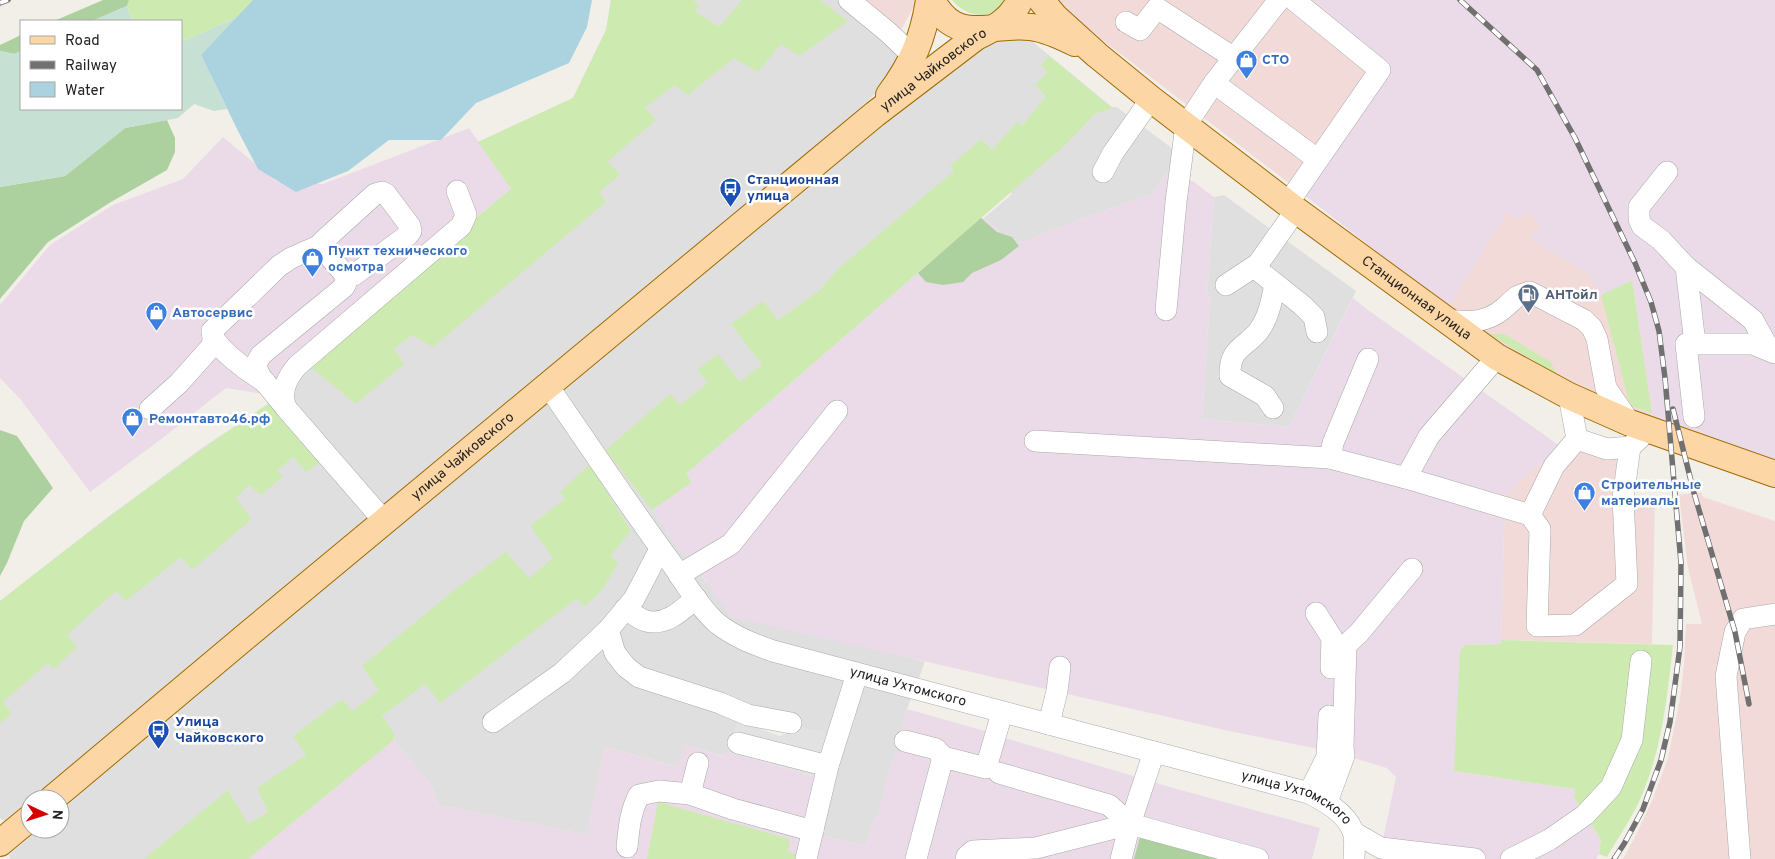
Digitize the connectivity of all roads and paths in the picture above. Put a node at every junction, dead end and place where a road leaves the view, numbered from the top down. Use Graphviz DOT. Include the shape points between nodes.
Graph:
graph roads {
  1 [pos="849,0"];
  2 [pos="930,0"];
  3 [pos="1020,0"];
  4 [pos="1041,0"];
  5 [pos="1279,0"];
  6 [pos="1294,0"];
  7 [pos="1126,22"];
  8 [pos="992,29"];
  9 [pos="1097,55"];
  10 [pos="914,56"];
  11 [pos="1234,58"];
  12 [pos="1214,83"];
  13 [pos="1151,99"];
  14 [pos="875,114"];
  15 [pos="1186,125"];
  16 [pos="1317,159"];
  17 [pos="1103,172"];
  18 [pos="1666,172"];
  19 [pos="457,191"];
  20 [pos="1292,206"];
  21 [pos="323,250"];
  22 [pos="1258,264"];
  23 [pos="1686,267"];
  24 [pos="345,276"];
  25 [pos="1226,284"];
  26 [pos="1275,284"];
  27 [pos="1166,310"];
  28 [pos="1447,320"];
  29 [pos="1317,332"];
  30 [pos="213,339"];
  31 [pos="1695,344"];
  32 [pos="1772,352"];
  33 [pos="261,355"];
  34 [pos="1497,357"];
  35 [pos="1368,359"];
  36 [pos="241,366"];
  37 [pos="190,371"];
  38 [pos="267,384"];
  39 [pos="548,386"];
  40 [pos="1569,396"];
  41 [pos="150,408"];
  42 [pos="286,408"];
  43 [pos="1273,408"];
  44 [pos="837,411"];
  45 [pos="1694,416"];
  46 [pos="1636,433"];
  47 [pos="1577,439"];
  48 [pos="1035,441"];
  49 [pos="1330,458"];
  50 [pos="1775,474"];
  51 [pos="1406,478"];
  52 [pos="1530,515"];
  53 [pos="385,522"];
  54 [pos="660,549"];
  55 [pos="1412,569"];
  56 [pos="679,575"];
  57 [pos="696,598"];
  58 [pos="625,609"];
  59 [pos="1316,613"];
  60 [pos="1775,614"];
  61 [pos="608,630"];
  62 [pos="1641,660"];
  63 [pos="1060,667"];
  64 [pos="857,674"];
  65 [pos="1002,712"];
  66 [pos="493,722"];
  67 [pos="791,723"];
  68 [pos="1048,724"];
  69 [pos="905,741"];
  70 [pos="738,743"];
  71 [pos="1154,752"];
  72 [pos="942,757"];
  73 [pos="698,763"];
  74 [pos="828,766"];
  75 [pos="999,772"];
  76 [pos="64,789"];
  77 [pos="690,794"];
  78 [pos="1318,797"];
  79 [pos="1130,824"];
  80 [pos="20,826"];
  81 [pos="813,831"];
  82 [pos="0,843"];
  83 [pos="627,847"];
  84 [pos="1354,847"];
  85 [pos="806,859"];
  86 [pos="916,859"];
  87 [pos="966,859"];
  88 [pos="1121,859"];
  89 [pos="1258,859"];
  90 [pos="1475,859"];
  91 [pos="1511,859"];
  92 [pos="1740,859"];
  1 -- 10 [label="street"];
  2 -- 8 [label="main road, Станционная улица" via="954,25 972,30"];
  2 -- 10 [label="main road, улица Чайковского"];
  3 -- 8 [label="main road, улица Чайковского" via="1010,16"];
  4 -- 9 [label="main road, Станционная улица"];
  5 -- 11 [label="street"];
  6 -- 16 [label="street" via="1380,70"];
  7 -- 11 [label="street" via="1140,30 1157,8"];
  8 -- 9 [label="main road, Станционная улица" via="1012,26 1040,29"];
  8 -- 14 [label="main road, улица Чайковского" via="976,37"];
  9 -- 13 [label="main road, Станционная улица"];
  10 -- 14 [label="main road, улица Чайковского"];
  11 -- 12 [label="street"];
  12 -- 15 [label="street"];
  12 -- 16 [label="street"];
  13 -- 15 [label="main road, Станционная улица"];
  13 -- 17 [label="street"];
  14 -- 39 [label="main road, улица Чайковского"];
  15 -- 20 [label="main road, Станционная улица"];
  15 -- 27 [label="street"];
  16 -- 20 [label="street"];
  18 -- 23 [label="street" via="1639,207 1639,219 1642,226 1661,240"];
  19 -- 42 [label="street" via="466,215 461,226 297,366 284,388"];
  20 -- 22 [label="street"];
  20 -- 28 [label="main road, Станционная улица"];
  21 -- 24 [label="street"];
  21 -- 24 [label="street" via="323,240 375,194 386,194 410,226 410,233 354,275"];
  21 -- 30 [label="street" via="316,247 279,266 213,329"];
  22 -- 25 [label="street"];
  22 -- 26 [label="street" via="1259,271"];
  23 -- 31 [label="street"];
  23 -- 32 [label="street" via="1753,320"];
  24 -- 33 [label="street" via="344,287"];
  26 -- 29 [label="street" via="1314,317"];
  26 -- 43 [label="street" via="1260,330 1236,352 1230,366 1230,376 1265,396"];
  28 -- 34 [label="main road, Станционная улица"];
  28 -- 46 [label="street" via="1488,319 1517,295 1530,292 1584,320 1597,339 1606,388"];
  30 -- 36 [label="street"];
  30 -- 37 [label="street" via="212,346"];
  31 -- 32 [label="street" via="1753,344"];
  31 -- 45 [label="street" via="1686,344"];
  33 -- 36 [label="street" via="253,363 239,364"];
  33 -- 38 [label="street" via="256,367"];
  34 -- 40 [label="main road, Станционная улица"];
  34 -- 51 [label="street" via="1429,436"];
  35 -- 49 [label="street" via="1333,443"];
  36 -- 37 [label="street" via="224,359 211,359"];
  36 -- 38 [label="street"];
  37 -- 41 [label="street"];
  38 -- 42 [label="street"];
  39 -- 53 [label="main road, улица Чайковского"];
  39 -- 54 [label="street, улица Ухтомского"];
  40 -- 46 [label="main road, Станционная улица"];
  40 -- 47 [label="street"];
  42 -- 53 [label="street"];
  44 -- 56 [label="street" via="731,544"];
  46 -- 47 [label="street" via="1607,449"];
  46 -- 50 [label="main road, Станционная улица"];
  46 -- 52 [label="street" via="1623,498 1627,584 1575,625 1537,626 1540,529"];
  47 -- 52 [label="street" via="1554,466"];
  48 -- 49 [label="street"];
  49 -- 51 [label="street"];
  51 -- 52 [label="street"];
  53 -- 76 [label="main road, улица Чайковского"];
  54 -- 56 [label="street, улица Ухтомского"];
  54 -- 58 [label="street" via="634,599"];
  55 -- 78 [label="street" via="1346,645 1344,756"];
  56 -- 57 [label="street, улица Ухтомского"];
  57 -- 58 [label="street" via="677,615 664,621 646,621"];
  57 -- 64 [label="street, улица Ухтомского" via="717,623 736,636 753,644"];
  58 -- 61 [label="street"];
  59 -- 78 [label="street" via="1332,638 1327,757"];
  60 -- 92 [label="street" via="1743,619 1735,632 1726,676"];
  61 -- 66 [label="street" via="562,673"];
  61 -- 67 [label="street" via="615,653 639,677 748,715"];
  62 -- 91 [label="street" via="1632,740 1611,788 1585,814 1549,840"];
  63 -- 68 [label="street"];
  64 -- 65 [label="street, улица Ухтомского"];
  64 -- 74 [label="street"];
  65 -- 68 [label="street, улица Ухтомского"];
  65 -- 72 [label="street" via="986,768"];
  68 -- 71 [label="street, улица Ухтомского"];
  69 -- 72 [label="street" via="936,750"];
  70 -- 74 [label="street"];
  71 -- 78 [label="street, улица Ухтомского"];
  71 -- 79 [label="street"];
  72 -- 86 [label="street"];
  73 -- 77 [label="street"];
  74 -- 81 [label="street"];
  75 -- 79 [label="street" via="1109,805"];
  77 -- 81 [label="street"];
  77 -- 83 [label="street" via="639,794 631,815"];
  78 -- 84 [label="street, улица Ухтомского" via="1341,814"];
  79 -- 87 [label="street" via="1036,848 973,851"];
  79 -- 88 [label="street"];
  79 -- 89 [label="street"];
  80 -- 82 [label="main road"];
  81 -- 85 [label="street"];
  84 -- 90 [label="street"];
}
